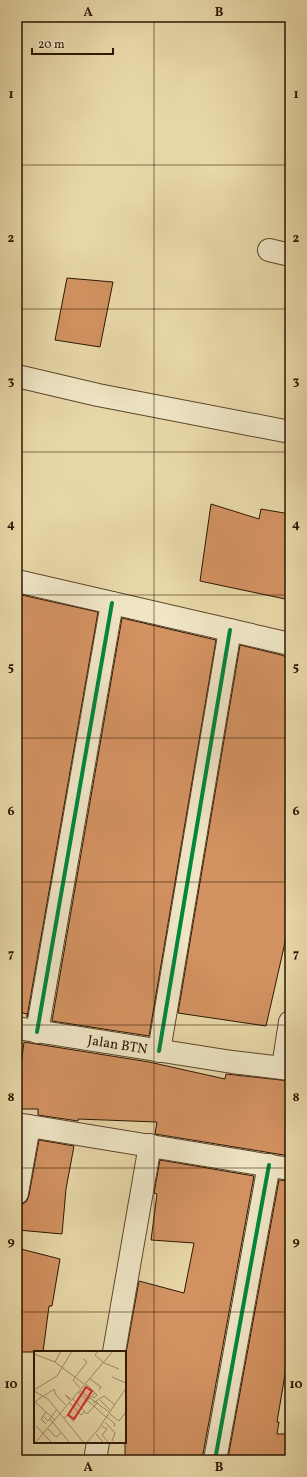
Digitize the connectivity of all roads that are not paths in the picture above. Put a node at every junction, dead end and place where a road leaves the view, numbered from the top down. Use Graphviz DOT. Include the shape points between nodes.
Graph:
graph roads {
  1 [pos="269,250"];
  2 [pos="290,255"];
  3 [pos="17,376"];
  4 [pos="290,432"];
  5 [pos="17,581"];
  6 [pos="112,603"];
  7 [pos="230,630"];
  8 [pos="290,644"];
  9 [pos="290,1022"];
  10 [pos="27,1030"];
  11 [pos="159,1051"];
  12 [pos="286,1068"];
  13 [pos="23,1125"];
  14 [pos="150,1145"];
  15 [pos="280,1167"];
  16 [pos="17,1193"];
  17 [pos="114,1351"];
  18 [pos="98,1443"];
  19 [pos="95,1460"];
  20 [pos="215,1460"];
  1 -- 2 [label="street"];
  3 -- 4 [label="street" via="98,395"];
  5 -- 6 [label="street"];
  6 -- 7 [label="street"];
  6 -- 10 [label="street"];
  7 -- 8 [label="street"];
  7 -- 11 [label="street"];
  9 -- 12 [label="street"];
  10 -- 11 [label="street, Jalan BTN"];
  11 -- 12 [label="street, Jalan BTN"];
  13 -- 14 [label="street"];
  13 -- 16 [label="street"];
  14 -- 15 [label="street"];
  14 -- 17 [label="street"];
  15 -- 20 [label="street"];
  18 -- 19 [label="street"];
}
